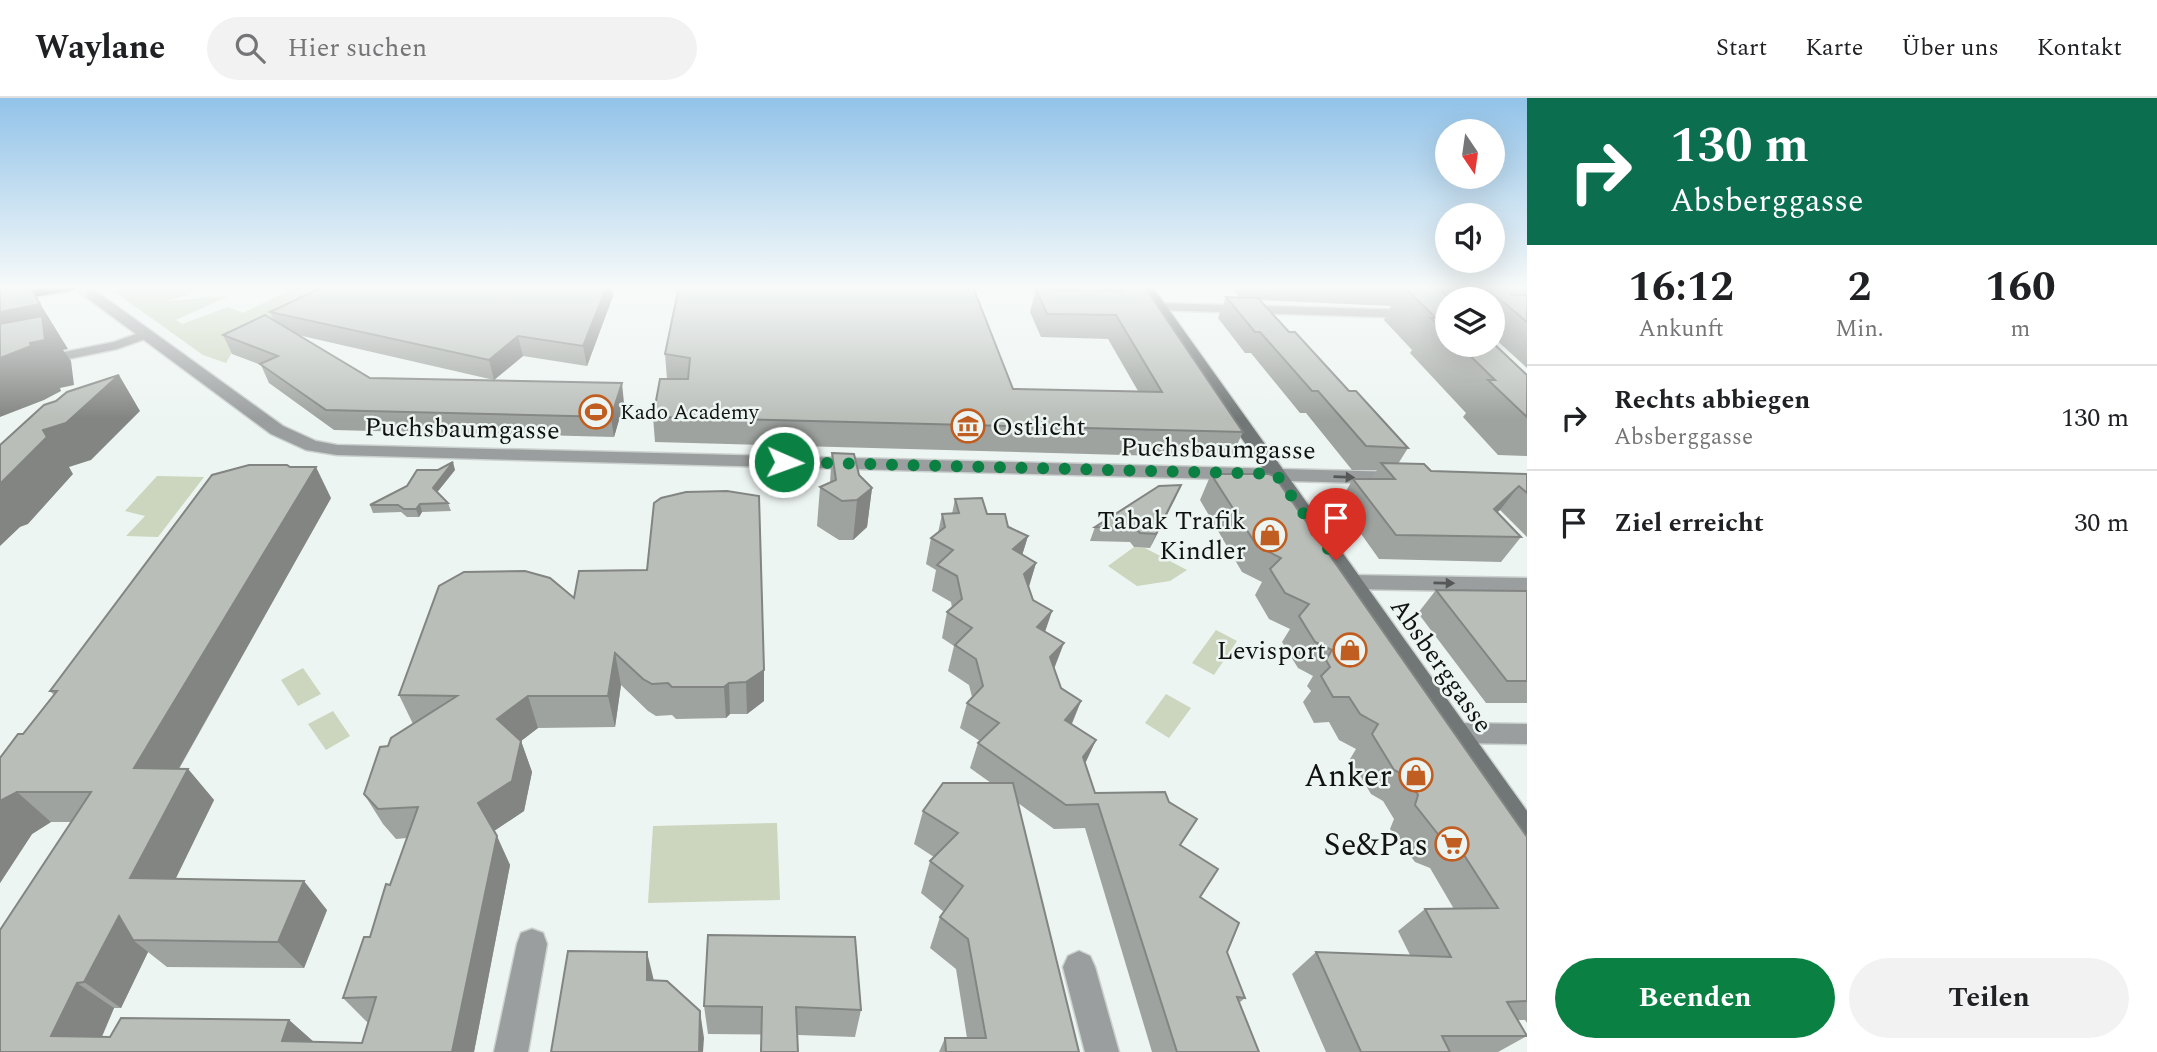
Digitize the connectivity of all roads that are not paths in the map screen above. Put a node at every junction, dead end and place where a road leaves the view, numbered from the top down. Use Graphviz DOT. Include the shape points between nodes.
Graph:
graph roads {
  1 [pos="142,331"];
  2 [pos="1175,331"];
  3 [pos="147,334"];
  4 [pos="0,369"];
  5 [pos="1276,474"];
  6 [pos="1418,479"];
  7 [pos="1351,582"];
  8 [pos="1527,585"];
  9 [pos="1455,733"];
  10 [pos="1527,734"];
  11 [pos="1527,834"];
  12 [pos="532,943"];
  13 [pos="1079,967"];
  14 [pos="511,1052"];
  15 [pos="1102,1052"];
  1 -- 3 [label="street, Puchsbaumgasse"];
  2 -- 5 [label="street, Absberggasse"];
  3 -- 4 [label="lane" via="117,345"];
  3 -- 5 [label="street, Puchsbaumgasse" via="292,439 337,450"];
  5 -- 6 [label="street, Puchsbaumgasse, one-way"];
  5 -- 7 [label="street, Absberggasse"];
  7 -- 8 [label="street, one-way"];
  7 -- 9 [label="street, Absberggasse"];
  9 -- 10 [label="street"];
  9 -- 11 [label="street, Absberggasse"];
  12 -- 14 [label="street"];
  13 -- 15 [label="street"];
}
